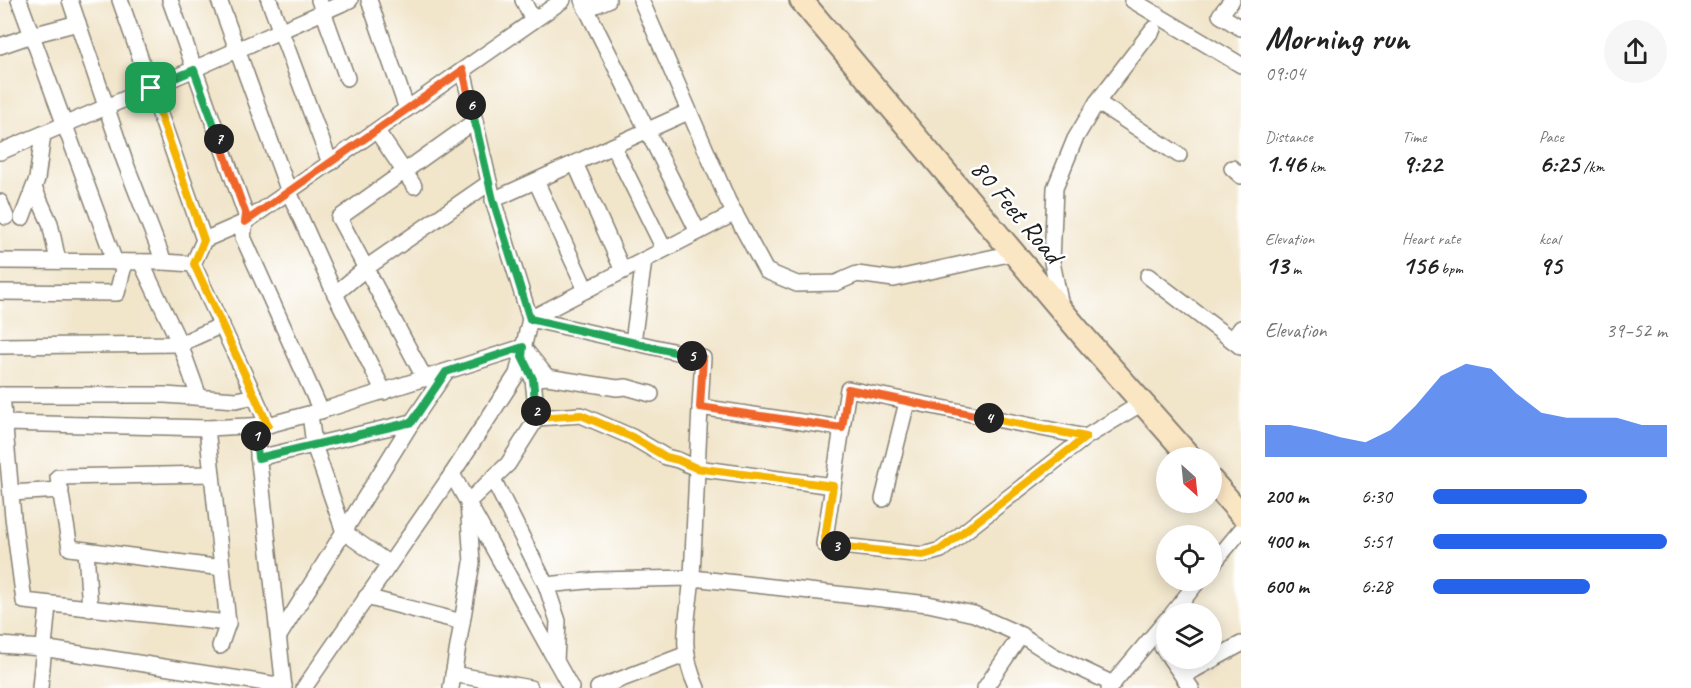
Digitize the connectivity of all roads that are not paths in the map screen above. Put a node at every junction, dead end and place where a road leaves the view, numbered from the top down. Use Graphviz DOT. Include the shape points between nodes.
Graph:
graph roads {
  1 [pos="19,0"];
  2 [pos="70,0"];
  3 [pos="120,0"];
  4 [pos="170,0"];
  5 [pos="219,0"];
  6 [pos="269,0"];
  7 [pos="350,0"];
  8 [pos="369,0"];
  9 [pos="523,0"];
  10 [pos="562,0"];
  11 [pos="608,0"];
  12 [pos="641,0"];
  13 [pos="801,0"];
  14 [pos="1132,0"];
  15 [pos="1232,0"];
  16 [pos="584,4"];
  17 [pos="321,6"];
  18 [pos="533,21"];
  19 [pos="78,23"];
  20 [pos="1241,28"];
  21 [pos="1152,29"];
  22 [pos="281,32"];
  23 [pos="32,35"];
  24 [pos="0,46"];
  25 [pos="238,49"];
  26 [pos="1241,65"];
  27 [pos="194,70"];
  28 [pos="463,70"];
  29 [pos="347,78"];
  30 [pos="151,88"];
  31 [pos="1097,102"];
  32 [pos="107,107"];
  33 [pos="407,109"];
  34 [pos="688,112"];
  35 [pos="475,121"];
  36 [pos="66,124"];
  37 [pos="647,130"];
  38 [pos="377,131"];
  39 [pos="43,134"];
  40 [pos="613,146"];
  41 [pos="0,152"];
  42 [pos="1179,155"];
  43 [pos="330,163"];
  44 [pos="576,163"];
  45 [pos="405,172"];
  46 [pos="536,181"];
  47 [pos="489,183"];
  48 [pos="414,186"];
  49 [pos="33,188"];
  50 [pos="289,192"];
  51 [pos="493,200"];
  52 [pos="0,202"];
  53 [pos="735,213"];
  54 [pos="6,218"];
  55 [pos="22,218"];
  56 [pos="245,222"];
  57 [pos="698,231"];
  58 [pos="204,240"];
  59 [pos="664,249"];
  60 [pos="1013,253"];
  61 [pos="644,260"];
  62 [pos="0,261"];
  63 [pos="58,261"];
  64 [pos="127,262"];
  65 [pos="164,262"];
  66 [pos="194,264"];
  67 [pos="366,268"];
  68 [pos="622,271"];
  69 [pos="1148,276"];
  70 [pos="586,290"];
  71 [pos="0,292"];
  72 [pos="335,294"];
  73 [pos="1062,312"];
  74 [pos="530,319"];
  75 [pos="222,325"];
  76 [pos="1238,338"];
  77 [pos="633,342"];
  78 [pos="180,344"];
  79 [pos="0,346"];
  80 [pos="523,352"];
  81 [pos="446,372"];
  82 [pos="540,378"];
  83 [pos="425,379"];
  84 [pos="384,392"];
  85 [pos="651,394"];
  86 [pos="1,395"];
  87 [pos="255,396"];
  88 [pos="199,397"];
  89 [pos="907,402"];
  90 [pos="1142,403"];
  91 [pos="700,407"];
  92 [pos="315,412"];
  93 [pos="537,418"];
  94 [pos="412,422"];
  95 [pos="4,423"];
  96 [pos="261,425"];
  97 [pos="207,428"];
  98 [pos="842,428"];
  99 [pos="1086,437"];
  100 [pos="314,445"];
  101 [pos="1181,447"];
  102 [pos="258,458"];
  103 [pos="696,468"];
  104 [pos="212,474"];
  105 [pos="452,474"];
  106 [pos="493,479"];
  107 [pos="833,486"];
  108 [pos="61,490"];
  109 [pos="1222,493"];
  110 [pos="883,498"];
  111 [pos="8,502"];
  112 [pos="468,502"];
  113 [pos="1241,514"];
  114 [pos="1241,530"];
  115 [pos="344,532"];
  116 [pos="86,550"];
  117 [pos="1222,553"];
  118 [pos="388,563"];
  119 [pos="222,568"];
  120 [pos="692,578"];
  121 [pos="546,585"];
  122 [pos="1190,591"];
  123 [pos="366,597"];
  124 [pos="1181,603"];
  125 [pos="48,605"];
  126 [pos="90,609"];
  127 [pos="462,622"];
  128 [pos="228,623"];
  129 [pos="1156,632"];
  130 [pos="1021,635"];
  131 [pos="279,636"];
  132 [pos="1241,644"];
  133 [pos="0,645"];
  134 [pos="220,646"];
  135 [pos="42,648"];
  136 [pos="687,654"];
  137 [pos="556,661"];
  138 [pos="1178,669"];
  139 [pos="452,681"];
  140 [pos="1187,682"];
  141 [pos="1111,686"];
  142 [pos="284,687"];
  143 [pos="40,688"];
  144 [pos="304,688"];
  145 [pos="530,688"];
  146 [pos="571,688"];
  147 [pos="598,688"];
  148 [pos="697,688"];
  149 [pos="985,688"];
  1 -- 23 [label="street"];
  2 -- 19 [label="street"];
  3 -- 30 [label="street"];
  4 -- 27 [label="street"];
  5 -- 25 [label="street"];
  6 -- 22 [label="street"];
  7 -- 17 [label="street"];
  8 -- 33 [label="street"];
  9 -- 18 [label="street"];
  10 -- 18 [label="street"];
  11 -- 16 [label="street"];
  12 -- 34 [label="street"];
  13 -- 60 [label="main road, 80 Feet Road"];
  14 -- 26 [label="street"];
  15 -- 20 [label="street" via="1220,15"];
  16 -- 37 [label="street"];
  17 -- 22 [label="street"];
  17 -- 29 [label="street"];
  18 -- 28 [label="street"];
  19 -- 23 [label="street"];
  19 -- 32 [label="street"];
  21 -- 31 [label="street"];
  22 -- 25 [label="street"];
  22 -- 43 [label="street"];
  23 -- 24 [label="street"];
  23 -- 36 [label="street"];
  25 -- 27 [label="street"];
  25 -- 50 [label="street"];
  27 -- 30 [label="street"];
  27 -- 56 [label="street" via="246,215"];
  28 -- 33 [label="street"];
  28 -- 35 [label="street"];
  30 -- 32 [label="street"];
  30 -- 58 [label="street"];
  31 -- 42 [label="street"];
  31 -- 73 [label="street" via="1075,139 1055,188 1052,262"];
  32 -- 36 [label="street"];
  32 -- 65 [label="street"];
  33 -- 38 [label="street"];
  34 -- 37 [label="street"];
  34 -- 53 [label="street"];
  35 -- 45 [label="street"];
  35 -- 47 [label="street"];
  36 -- 39 [label="street"];
  36 -- 64 [label="street"];
  37 -- 40 [label="street"];
  37 -- 57 [label="street"];
  38 -- 43 [label="street"];
  38 -- 45 [label="street"];
  39 -- 41 [label="street"];
  39 -- 49 [label="street"];
  40 -- 44 [label="street"];
  40 -- 59 [label="street"];
  43 -- 50 [label="street"];
  44 -- 46 [label="street"];
  44 -- 68 [label="street"];
  45 -- 48 [label="street"];
  45 -- 67 [label="street" via="339,219"];
  46 -- 51 [label="street"];
  46 -- 70 [label="street"];
  47 -- 51 [label="street"];
  47 -- 67 [label="street"];
  49 -- 55 [label="street"];
  49 -- 63 [label="street" via="50,222"];
  50 -- 56 [label="street"];
  50 -- 72 [label="street"];
  51 -- 74 [label="street"];
  52 -- 54 [label="street"];
  53 -- 57 [label="street"];
  53 -- 60 [label="street" via="766,271 797,285 836,283 857,274 894,279"];
  56 -- 58 [label="street"];
  56 -- 92 [label="street" via="243,237"];
  57 -- 59 [label="street"];
  58 -- 66 [label="street"];
  59 -- 61 [label="street"];
  60 -- 73 [label="main road, 80 Feet Road"];
  61 -- 68 [label="street"];
  61 -- 77 [label="street"];
  62 -- 63 [label="street"];
  63 -- 64 [label="street"];
  64 -- 65 [label="street"];
  64 -- 71 [label="street" via="117,293"];
  64 -- 78 [label="street"];
  65 -- 66 [label="street"];
  66 -- 75 [label="street"];
  67 -- 72 [label="street"];
  67 -- 83 [label="street"];
  68 -- 70 [label="street"];
  69 -- 76 [label="street"];
  70 -- 74 [label="street"];
  72 -- 84 [label="street"];
  73 -- 90 [label="main road, 80 Feet Road"];
  74 -- 77 [label="street"];
  74 -- 80 [label="street"];
  75 -- 78 [label="street"];
  75 -- 87 [label="street"];
  77 -- 91 [label="street" via="703,358"];
  78 -- 79 [label="street"];
  78 -- 88 [label="street"];
  80 -- 81 [label="street"];
  80 -- 82 [label="street"];
  80 -- 105 [label="street" via="517,374"];
  81 -- 83 [label="street"];
  81 -- 94 [label="street"];
  82 -- 85 [label="street" via="626,387"];
  82 -- 93 [label="street"];
  83 -- 84 [label="street"];
  84 -- 92 [label="street"];
  86 -- 88 [label="street"];
  86 -- 95 [label="street"];
  87 -- 88 [label="street" via="236,400"];
  87 -- 96 [label="street"];
  89 -- 98 [label="street" via="848,389"];
  89 -- 99 [label="street"];
  89 -- 110 [label="street"];
  90 -- 99 [label="street"];
  90 -- 101 [label="main road, 80 Feet Road"];
  91 -- 98 [label="street"];
  91 -- 103 [label="street"];
  92 -- 96 [label="street"];
  92 -- 100 [label="street"];
  93 -- 103 [label="street" via="581,415"];
  93 -- 106 [label="street" via="508,464"];
  94 -- 100 [label="street"];
  94 -- 115 [label="street"];
  95 -- 97 [label="street"];
  95 -- 111 [label="street"];
  96 -- 97 [label="street"];
  96 -- 102 [label="street"];
  97 -- 104 [label="street"];
  98 -- 107 [label="street"];
  99 -- 107 [label="street" via="940,550 923,555 824,544"];
  100 -- 102 [label="street"];
  100 -- 115 [label="street"];
  102 -- 131 [label="street"];
  103 -- 107 [label="street"];
  103 -- 120 [label="street"];
  104 -- 108 [label="street" via="58,477"];
  104 -- 119 [label="street"];
  105 -- 112 [label="street"];
  105 -- 118 [label="street"];
  106 -- 112 [label="street"];
  106 -- 121 [label="street"];
  108 -- 111 [label="street"];
  108 -- 116 [label="street" via="70,549"];
  109 -- 113 [label="main road"];
  111 -- 125 [label="street" via="24,601"];
  112 -- 127 [label="street" via="472,563"];
  112 -- 137 [label="street"];
  114 -- 117 [label="street"];
  115 -- 118 [label="street"];
  115 -- 131 [label="street"];
  116 -- 119 [label="street"];
  116 -- 126 [label="street"];
  118 -- 123 [label="street"];
  119 -- 128 [label="street"];
  120 -- 121 [label="street"];
  120 -- 130 [label="street" via="927,604 974,614"];
  120 -- 136 [label="street" via="684,636"];
  121 -- 137 [label="street" via="558,621"];
  122 -- 124 [label="street"];
  123 -- 127 [label="street"];
  123 -- 144 [label="street"];
  125 -- 126 [label="street"];
  125 -- 135 [label="street"];
  126 -- 128 [label="street"];
  127 -- 139 [label="street"];
  128 -- 134 [label="street"];
  129 -- 141 [label="street"];
  130 -- 141 [label="street"];
  130 -- 149 [label="street"];
  131 -- 142 [label="street"];
  132 -- 140 [label="street"];
  133 -- 135 [label="street"];
  135 -- 142 [label="street"];
  135 -- 143 [label="street"];
  136 -- 147 [label="street"];
  136 -- 148 [label="street"];
  137 -- 146 [label="street"];
  138 -- 140 [label="street"];
  139 -- 145 [label="street"];
}
